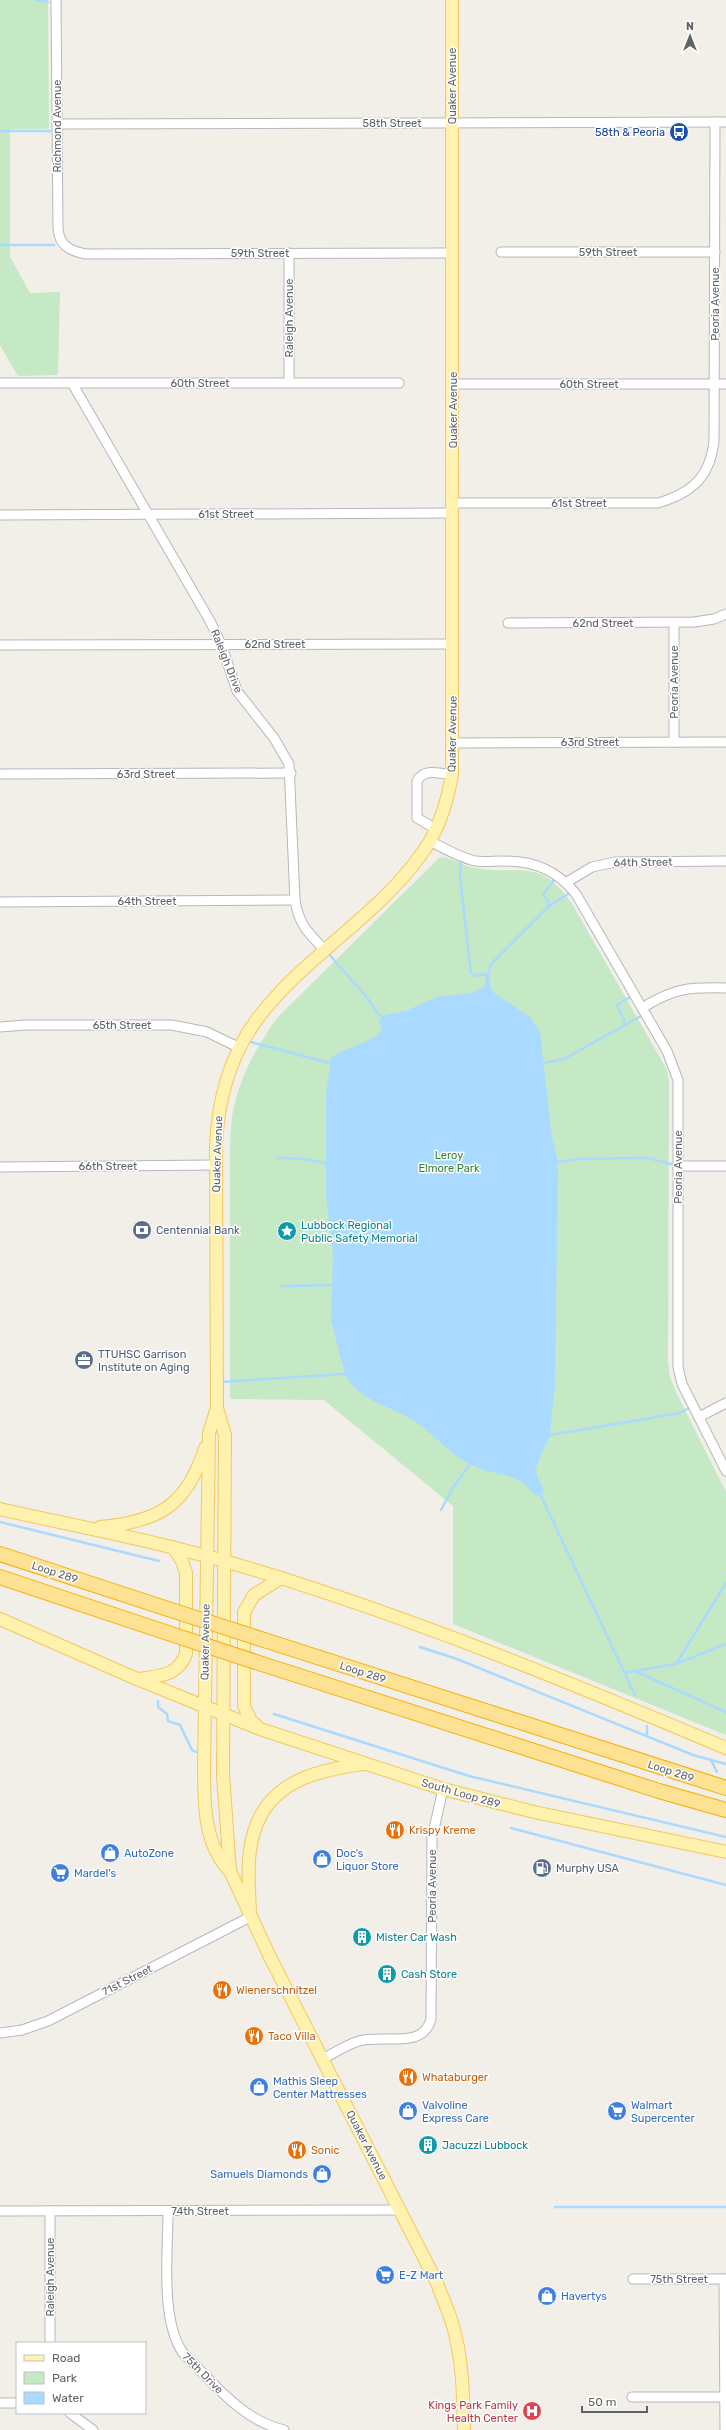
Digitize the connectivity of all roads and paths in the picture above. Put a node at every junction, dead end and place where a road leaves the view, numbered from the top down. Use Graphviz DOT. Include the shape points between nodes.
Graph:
graph roads {
  1 [pos="56,0"];
  2 [pos="452,0"];
  3 [pos="452,122"];
  4 [pos="715,122"];
  5 [pos="726,122"];
  6 [pos="57,124"];
  7 [pos="69,249"];
  8 [pos="502,252"];
  9 [pos="716,252"];
  10 [pos="289,253"];
  11 [pos="452,253"];
  12 [pos="289,382"];
  13 [pos="72,383"];
  14 [pos="399,383"];
  15 [pos="0,384"];
  16 [pos="453,384"];
  17 [pos="715,384"];
  18 [pos="726,384"];
  19 [pos="698,481"];
  20 [pos="453,508"];
  21 [pos="147,514"];
  22 [pos="0,515"];
  23 [pos="726,614"];
  24 [pos="508,623"];
  25 [pos="674,623"];
  26 [pos="221,644"];
  27 [pos="453,644"];
  28 [pos="0,645"];
  29 [pos="453,742"];
  30 [pos="674,742"];
  31 [pos="726,742"];
  32 [pos="291,773"];
  33 [pos="0,774"];
  34 [pos="452,775"];
  35 [pos="436,829"];
  36 [pos="430,841"];
  37 [pos="726,861"];
  38 [pos="567,882"];
  39 [pos="295,900"];
  40 [pos="0,902"];
  41 [pos="325,950"];
  42 [pos="726,988"];
  43 [pos="642,1008"];
  44 [pos="0,1027"];
  45 [pos="240,1048"];
  46 [pos="216,1165"];
  47 [pos="678,1166"];
  48 [pos="726,1166"];
  49 [pos="0,1167"];
  50 [pos="726,1403"];
  51 [pos="217,1408"];
  52 [pos="699,1417"];
  53 [pos="209,1433"];
  54 [pos="726,1472"];
  55 [pos="0,1509"];
  56 [pos="87,1528"];
  57 [pos="173,1547"];
  58 [pos="0,1554"];
  59 [pos="206,1556"];
  60 [pos="224,1562"];
  61 [pos="0,1578"];
  62 [pos="282,1578"];
  63 [pos="0,1619"];
  64 [pos="137,1679"];
  65 [pos="204,1706"];
  66 [pos="223,1714"];
  67 [pos="260,1729"];
  68 [pos="726,1748"];
  69 [pos="367,1764"];
  70 [pos="726,1788"];
  71 [pos="443,1789"];
  72 [pos="726,1810"];
  73 [pos="726,1852"];
  74 [pos="230,1872"];
  75 [pos="250,1917"];
  76 [pos="0,2033"];
  77 [pos="323,2059"];
  78 [pos="401,2210"];
  79 [pos="0,2211"];
  80 [pos="50,2211"];
  81 [pos="168,2212"];
  82 [pos="633,2279"];
  83 [pos="725,2279"];
  84 [pos="50,2342"];
  85 [pos="632,2397"];
  86 [pos="725,2397"];
  87 [pos="0,2403"];
  88 [pos="16,2403"];
  89 [pos="71,2414"];
  90 [pos="93,2430"];
  91 [pos="284,2430"];
  92 [pos="464,2430"];
  93 [pos="725,2430"];
  1 -- 6 [label="street, Richmond Avenue"];
  2 -- 3 [label="main road, Quaker Avenue"];
  3 -- 4 [label="street, 58th Street"];
  3 -- 6 [label="street, 58th Street"];
  3 -- 11 [label="main road, Quaker Avenue"];
  4 -- 5 [label="street, 58th Street"];
  4 -- 9 [label="street, Peoria Avenue"];
  6 -- 7 [label="street, Richmond Avenue" via="59,236 61,242"];
  7 -- 10 [label="street, 59th Street" via="86,254"];
  8 -- 9 [label="street, 59th Street"];
  9 -- 17 [label="street, Peoria Avenue"];
  10 -- 11 [label="street, 59th Street"];
  10 -- 12 [label="street, Raleigh Avenue"];
  11 -- 16 [label="main road, Quaker Avenue"];
  12 -- 13 [label="street, 60th Street"];
  12 -- 14 [label="street, 60th Street"];
  13 -- 15 [label="street, 60th Street"];
  13 -- 21 [label="street, Raleigh Drive"];
  16 -- 17 [label="street, 60th Street"];
  16 -- 20 [label="main road, Quaker Avenue"];
  17 -- 18 [label="street, 60th Street"];
  17 -- 19 [label="street, Peoria Avenue" via="712,455"];
  19 -- 20 [label="street, 61st Street" via="687,492 658,503"];
  20 -- 21 [label="street, 61st Street"];
  20 -- 27 [label="main road, Quaker Avenue"];
  21 -- 22 [label="street, 61st Street"];
  21 -- 26 [label="street, Raleigh Drive"];
  23 -- 25 [label="street, 62nd Street" via="714,619"];
  24 -- 25 [label="street, 62nd Street"];
  25 -- 30 [label="street, Peoria Avenue"];
  26 -- 27 [label="street, 62nd Street"];
  26 -- 28 [label="street, 62nd Street"];
  26 -- 32 [label="street, Raleigh Drive" via="237,691 277,743"];
  27 -- 29 [label="main road, Quaker Avenue"];
  29 -- 30 [label="street, 63rd Street"];
  29 -- 34 [label="main road, Quaker Avenue"];
  30 -- 31 [label="street, 63rd Street"];
  32 -- 33 [label="street, 63rd Street"];
  32 -- 39 [label="street, Raleigh Drive"];
  34 -- 35 [label="main road, Quaker Avenue"];
  34 -- 35 [label="street" via="427,772 417,780 417,818"];
  35 -- 36 [label="main road, Quaker Avenue"];
  36 -- 38 [label="street" via="471,860 532,864"];
  36 -- 41 [label="main road, Quaker Avenue" via="407,873"];
  37 -- 38 [label="street, 64th Street" via="615,862 592,867"];
  38 -- 43 [label="street, Peoria Avenue"];
  39 -- 40 [label="street, 64th Street"];
  39 -- 41 [label="street, Raleigh Drive" via="298,918 306,931"];
  41 -- 45 [label="main road, Quaker Avenue" via="278,994 257,1019"];
  42 -- 43 [label="street" via="681,989"];
  43 -- 47 [label="street, Peoria Avenue" via="676,1071"];
  44 -- 45 [label="street, 65th Street" via="172,1024 207,1032"];
  45 -- 46 [label="main road, Quaker Avenue" via="230,1069 220,1106"];
  46 -- 49 [label="street, 66th Street"];
  46 -- 51 [label="main road, Quaker Avenue"];
  47 -- 48 [label="street"];
  47 -- 52 [label="street, Peoria Avenue" via="678,1367 682,1384"];
  50 -- 52 [label="street"];
  51 -- 53 [label="main road, Quaker Avenue"];
  51 -- 60 [label="main road, Quaker Avenue" via="225,1434"];
  52 -- 54 [label="street, Peoria Avenue"];
  53 -- 56 [label="main road" via="197,1472 189,1487 174,1503 150,1518 135,1523"];
  53 -- 59 [label="main road, Quaker Avenue"];
  55 -- 56 [label="main road"];
  56 -- 57 [label="main road"];
  57 -- 59 [label="main road"];
  57 -- 64 [label="main road" via="186,1573 186,1654 182,1663 165,1676"];
  58 -- 70 [label="highway, Loop 289, bridge"];
  59 -- 60 [label="main road"];
  59 -- 65 [label="main road, Quaker Avenue"];
  60 -- 62 [label="main road"];
  60 -- 66 [label="main road, Quaker Avenue"];
  61 -- 72 [label="highway, Loop 289, bridge" via="659,1791"];
  62 -- 67 [label="main road" via="254,1595 244,1612 244,1706 251,1721"];
  62 -- 68 [label="main road" via="468,1642"];
  63 -- 64 [label="main road, South Loop 289"];
  64 -- 65 [label="main road, South Loop 289"];
  65 -- 66 [label="main road, South Loop 289"];
  65 -- 74 [label="main road, Quaker Avenue" via="204,1783 208,1825 214,1849"];
  66 -- 67 [label="main road, South Loop 289"];
  66 -- 74 [label="main road, Quaker Avenue" via="224,1807 229,1839"];
  67 -- 69 [label="main road, South Loop 289"];
  69 -- 71 [label="main road, South Loop 289"];
  69 -- 75 [label="main road" via="328,1769 304,1777 284,1789 269,1803 254,1832 249,1867"];
  71 -- 73 [label="main road, South Loop 289" via="534,1812"];
  71 -- 77 [label="street, Peoria Avenue" via="432,1838 431,2019 426,2032 418,2037 358,2041"];
  74 -- 75 [label="main road, Quaker Avenue"];
  75 -- 76 [label="street, 71st Street" via="48,2021 22,2030"];
  75 -- 77 [label="main road, Quaker Avenue"];
  77 -- 78 [label="main road, Quaker Avenue"];
  78 -- 81 [label="street, 74th Street"];
  78 -- 92 [label="main road, Quaker Avenue" via="437,2283 453,2326 463,2389"];
  79 -- 80 [label="street, 74th Street"];
  80 -- 81 [label="street, 74th Street"];
  80 -- 84 [label="street, Raleigh Avenue"];
  81 -- 91 [label="street, 75th Drive" via="169,2320 176,2343 183,2353 243,2411 265,2424"];
  82 -- 83 [label="street, 75th Street"];
  83 -- 86 [label="street"];
  85 -- 86 [label="street"];
  86 -- 93 [label="street"];
  87 -- 88 [label="street"];
  89 -- 90 [label="street"];
}
